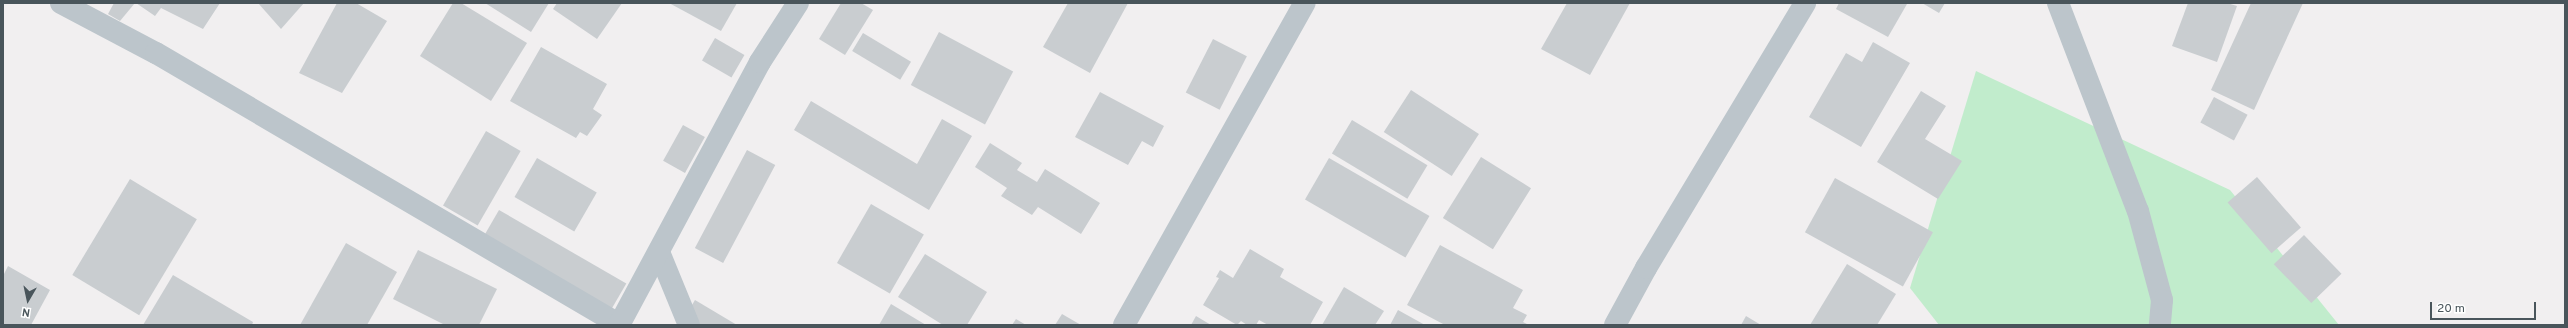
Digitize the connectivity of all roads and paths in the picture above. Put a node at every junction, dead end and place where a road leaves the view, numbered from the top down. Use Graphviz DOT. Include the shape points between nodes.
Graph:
graph roads {
  1 [pos="61,3"];
  2 [pos="798,3"];
  3 [pos="1305,3"];
  4 [pos="1805,3"];
  5 [pos="2058,3"];
  6 [pos="659,252"];
  7 [pos="2162,300"];
  8 [pos="620,325"];
  9 [pos="689,325"];
  10 [pos="1124,325"];
  11 [pos="1615,325"];
  12 [pos="2160,325"];
  13 [pos="2170,325"];
  1 -- 8 [label="street" via="156,53"];
  2 -- 6 [label="street" via="760,62"];
  3 -- 10 [label="street"];
  4 -- 11 [label="street" via="1646,268"];
  5 -- 7 [label="street" via="2138,211"];
  6 -- 8 [label="street"];
  6 -- 9 [label="street"];
  7 -- 12 [label="street"];
  7 -- 13 [label="street"];
}
